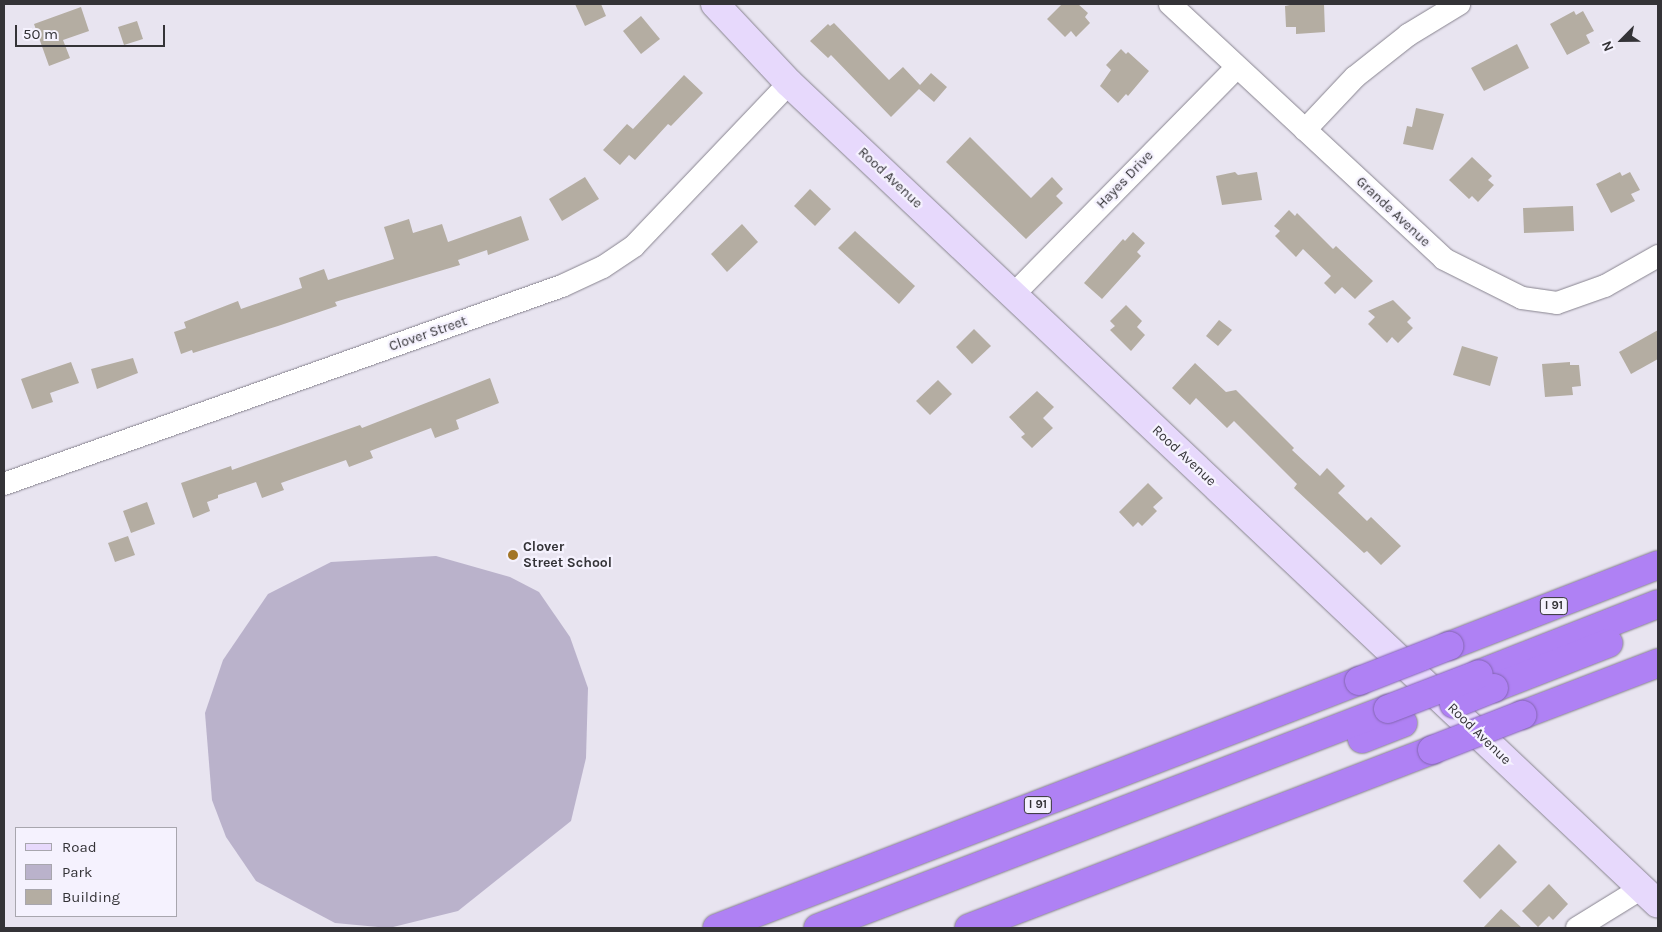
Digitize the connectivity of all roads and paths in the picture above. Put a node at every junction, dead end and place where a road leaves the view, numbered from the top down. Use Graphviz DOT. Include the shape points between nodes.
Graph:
graph roads {
  1 [pos="715,4"];
  2 [pos="1170,4"];
  3 [pos="1459,4"];
  4 [pos="1237,67"];
  5 [pos="789,83"];
  6 [pos="1305,130"];
  7 [pos="1658,256"];
  8 [pos="1014,294"];
  9 [pos="4,484"];
  10 [pos="1652,565"];
  11 [pos="1658,604"];
  12 [pos="1658,624"];
  13 [pos="1658,663"];
  14 [pos="1486,681"];
  15 [pos="1396,716"];
  16 [pos="1650,896"];
  17 [pos="717,928"];
  18 [pos="818,928"];
  19 [pos="871,928"];
  20 [pos="969,928"];
  21 [pos="1577,928"];
  1 -- 5 [label="street, Rood Avenue"];
  2 -- 4 [label="street, Grande Avenue"];
  3 -- 6 [label="street" via="1408,34 1355,77"];
  4 -- 6 [label="street, Grande Avenue"];
  4 -- 8 [label="street, Hayes Drive"];
  5 -- 8 [label="street, Rood Avenue"];
  5 -- 9 [label="street, Clover Street" via="634,246 603,268 562,286"];
  6 -- 7 [label="street, Grande Avenue" via="1444,260 1522,298 1557,303 1605,286"];
  8 -- 16 [label="street, Rood Avenue"];
  10 -- 17 [label="highway, I 91, bridge"];
  11 -- 14 [label="highway"];
  12 -- 14 [label="highway"];
  13 -- 20 [label="highway, bridge"];
  14 -- 15 [label="highway, bridge"];
  15 -- 18 [label="highway"];
  15 -- 19 [label="highway"];
  16 -- 21 [label="street"];
}
